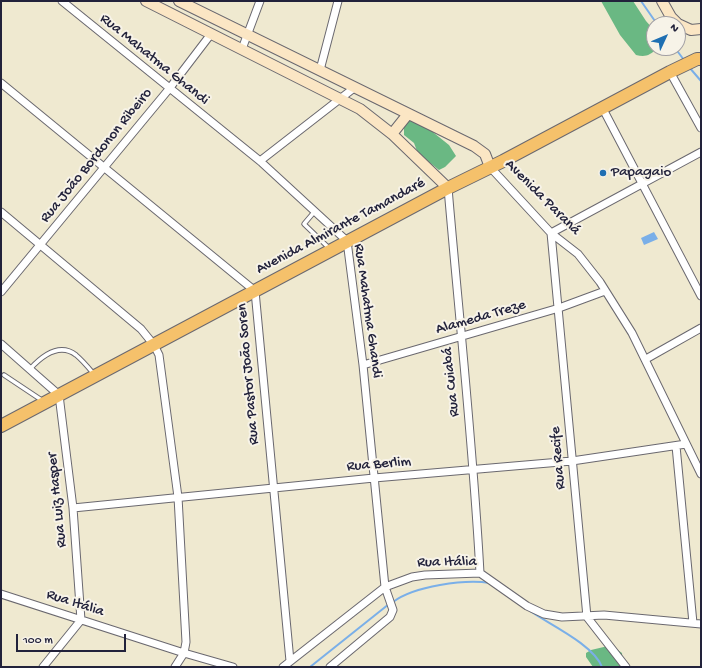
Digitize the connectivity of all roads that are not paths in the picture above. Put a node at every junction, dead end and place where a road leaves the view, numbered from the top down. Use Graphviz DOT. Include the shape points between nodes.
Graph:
graph roads {
  1 [pos="62,1"];
  2 [pos="146,1"];
  3 [pos="179,1"];
  4 [pos="260,1"];
  5 [pos="338,1"];
  6 [pos="662,1"];
  7 [pos="164,5"];
  8 [pos="670,16"];
  9 [pos="686,28"];
  10 [pos="701,29"];
  11 [pos="211,34"];
  12 [pos="248,34"];
  13 [pos="242,49"];
  14 [pos="698,58"];
  15 [pos="320,70"];
  16 [pos="673,71"];
  17 [pos="1,83"];
  18 [pos="354,88"];
  19 [pos="169,89"];
  20 [pos="341,99"];
  21 [pos="603,108"];
  22 [pos="408,114"];
  23 [pos="701,128"];
  24 [pos="392,134"];
  25 [pos="701,152"];
  26 [pos="260,161"];
  27 [pos="490,167"];
  28 [pos="104,168"];
  29 [pos="642,183"];
  30 [pos="448,188"];
  31 [pos="315,211"];
  32 [pos="1,212"];
  33 [pos="551,233"];
  34 [pos="347,241"];
  35 [pos="40,246"];
  36 [pos="330,250"];
  37 [pos="255,291"];
  38 [pos="605,291"];
  39 [pos="1,292"];
  40 [pos="701,296"];
  41 [pos="559,308"];
  42 [pos="701,328"];
  43 [pos="460,337"];
  44 [pos="1,344"];
  45 [pos="154,345"];
  46 [pos="646,359"];
  47 [pos="363,365"];
  48 [pos="30,369"];
  49 [pos="4,375"];
  50 [pos="96,376"];
  51 [pos="59,395"];
  52 [pos="45,402"];
  53 [pos="1,426"];
  54 [pos="686,444"];
  55 [pos="676,446"];
  56 [pos="572,461"];
  57 [pos="474,470"];
  58 [pos="701,474"];
  59 [pos="374,478"];
  60 [pos="273,489"];
  61 [pos="178,497"];
  62 [pos="73,508"];
  63 [pos="480,573"];
  64 [pos="385,587"];
  65 [pos="1,594"];
  66 [pos="587,617"];
  67 [pos="81,620"];
  68 [pos="693,623"];
  69 [pos="701,624"];
  70 [pos="184,653"];
  71 [pos="290,661"];
  72 [pos="44,667"];
  73 [pos="175,667"];
  74 [pos="233,667"];
  75 [pos="283,667"];
  76 [pos="330,667"];
  77 [pos="626,667"];
  1 -- 19 [label="street, Rua Mahatma Ghandi"];
  2 -- 7 [label="street"];
  3 -- 12 [label="street, Avenida Paraná"];
  4 -- 12 [label="street"];
  5 -- 15 [label="street"];
  6 -- 8 [label="street"];
  7 -- 11 [label="street"];
  9 -- 10 [label="street"];
  11 -- 13 [label="street"];
  11 -- 19 [label="street, Rua João Bordonon Ribeiro"];
  12 -- 13 [label="street"];
  12 -- 15 [label="street, Avenida Paraná"];
  13 -- 20 [label="street"];
  14 -- 16 [label="highway, Avenida Almirante Tamandaré"];
  15 -- 18 [label="street, Avenida Paraná"];
  16 -- 21 [label="highway, Avenida Almirante Tamandaré"];
  16 -- 23 [label="street"];
  17 -- 28 [label="street, Rua Pastor João Soren"];
  18 -- 20 [label="street"];
  18 -- 22 [label="street, Avenida Paraná"];
  19 -- 26 [label="street, Rua Mahatma Ghandi"];
  19 -- 28 [label="street, Rua João Bordonon Ribeiro"];
  20 -- 24 [label="street" via="369,115"];
  20 -- 26 [label="street"];
  21 -- 27 [label="highway, Avenida Almirante Tamandaré"];
  21 -- 29 [label="street"];
  22 -- 24 [label="street"];
  22 -- 27 [label="street, Avenida Paraná" via="474,146 484,154"];
  24 -- 30 [label="street"];
  25 -- 29 [label="street"];
  26 -- 31 [label="street, Rua Mahatma Ghandi"];
  27 -- 30 [label="highway, Avenida Almirante Tamandaré"];
  27 -- 33 [label="street, Avenida Paraná"];
  28 -- 35 [label="street, Rua João Bordonon Ribeiro"];
  28 -- 37 [label="street, Rua Pastor João Soren"];
  29 -- 33 [label="street"];
  29 -- 40 [label="street"];
  30 -- 34 [label="highway, Avenida Almirante Tamandaré"];
  30 -- 43 [label="street, Rua Cuiabá"];
  31 -- 34 [label="street, Rua Mahatma Ghandi"];
  31 -- 36 [label="lane" via="304,224"];
  32 -- 35 [label="street"];
  33 -- 38 [label="street, Avenida Paraná" via="578,254"];
  33 -- 41 [label="street, Rua Recife"];
  34 -- 36 [label="highway, Avenida Almirante Tamandaré"];
  34 -- 47 [label="street, Rua Mahatma Ghandi"];
  35 -- 39 [label="street, Rua João Bordonon Ribeiro"];
  35 -- 45 [label="street" via="141,329"];
  36 -- 37 [label="highway, Avenida Almirante Tamandaré"];
  37 -- 45 [label="highway, Avenida Almirante Tamandaré"];
  37 -- 60 [label="street, Rua Pastor João Soren"];
  38 -- 41 [label="street, Alameda Treze"];
  38 -- 46 [label="street, Avenida Paraná"];
  41 -- 43 [label="street, Alameda Treze"];
  41 -- 56 [label="street, Rua Recife"];
  42 -- 46 [label="street"];
  43 -- 47 [label="street, Alameda Treze"];
  43 -- 57 [label="street, Rua Cuiabá"];
  44 -- 48 [label="street"];
  45 -- 50 [label="highway, Avenida Almirante Tamandaré"];
  45 -- 61 [label="street" via="159,356"];
  46 -- 54 [label="street, Avenida Paraná"];
  47 -- 59 [label="street, Rua Mahatma Ghandi"];
  48 -- 50 [label="lane" via="49,352 63,350 75,354"];
  48 -- 51 [label="street"];
  49 -- 52 [label="lane"];
  50 -- 51 [label="highway, Avenida Almirante Tamandaré"];
  51 -- 52 [label="highway, Avenida Almirante Tamandaré"];
  51 -- 62 [label="street, Rua Luiz Hasper"];
  52 -- 53 [label="highway, Avenida Almirante Tamandaré"];
  54 -- 55 [label="street, Rua Berlim"];
  54 -- 58 [label="street, Avenida Paraná"];
  55 -- 56 [label="street, Rua Berlim"];
  55 -- 68 [label="street"];
  56 -- 57 [label="street, Rua Berlim"];
  56 -- 66 [label="street, Rua Recife"];
  57 -- 59 [label="street, Rua Berlim"];
  57 -- 63 [label="street, Rua Cuiabá"];
  59 -- 60 [label="street, Rua Berlim"];
  59 -- 64 [label="street, Rua Mahatma Ghandi"];
  60 -- 61 [label="street, Rua Berlim"];
  60 -- 71 [label="street, Rua Pastor João Soren"];
  61 -- 62 [label="street, Rua Berlim"];
  61 -- 70 [label="street" via="186,642"];
  62 -- 67 [label="street, Rua Luiz Hasper"];
  63 -- 64 [label="street, Rua Itália" via="425,575"];
  63 -- 66 [label="street, Rua Itália" via="527,606 544,614"];
  64 -- 71 [label="street, Rua Itália"];
  64 -- 76 [label="street, Rua Mahatma Ghandi" via="392,604 390,617"];
  65 -- 67 [label="street, Rua Itália"];
  66 -- 68 [label="street, Rua Itália" via="604,615"];
  66 -- 77 [label="street"];
  67 -- 70 [label="street, Rua Itália"];
  67 -- 72 [label="street"];
  68 -- 69 [label="street, Rua Itália"];
  70 -- 73 [label="street"];
  70 -- 74 [label="street, Rua Itália"];
  71 -- 75 [label="street, Rua Itália"];
}
